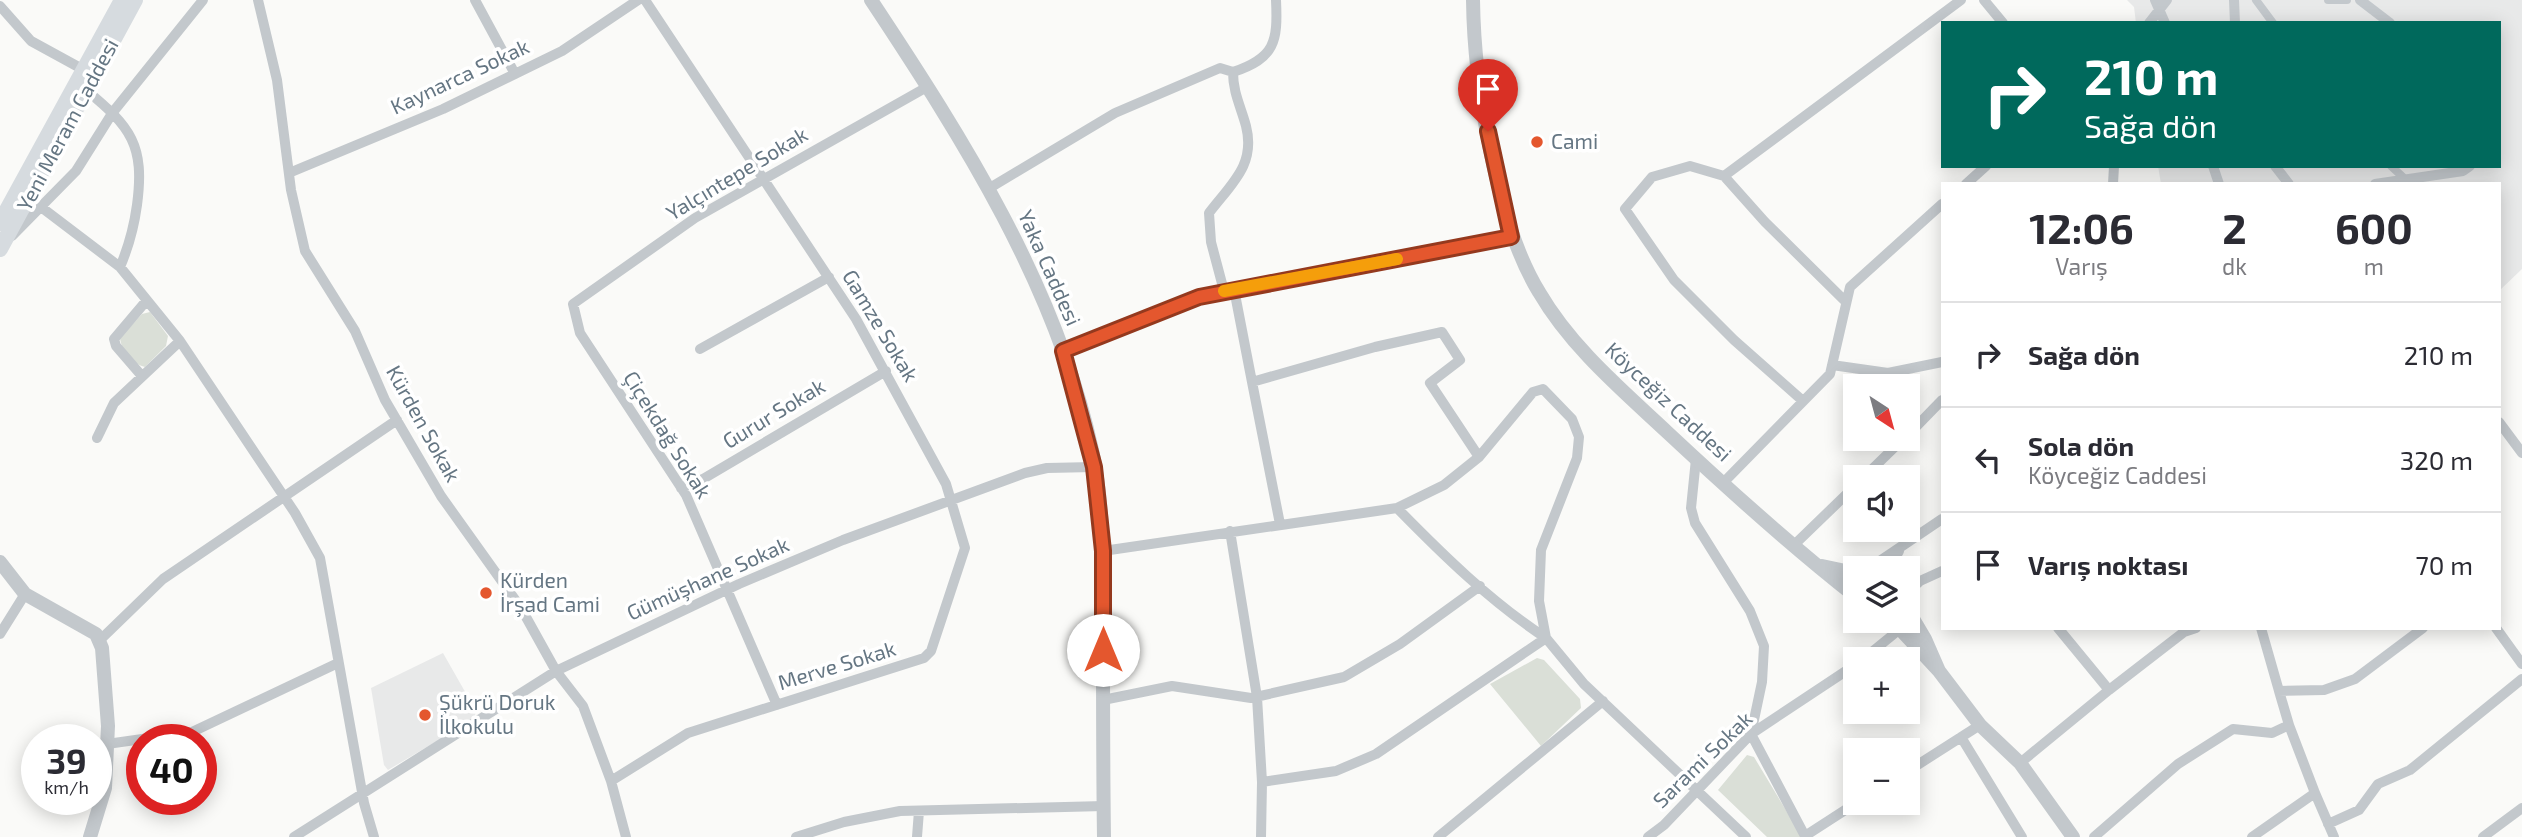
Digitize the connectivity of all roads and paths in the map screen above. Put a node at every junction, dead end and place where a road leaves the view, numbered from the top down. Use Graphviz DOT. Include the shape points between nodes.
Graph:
graph roads {
  1 [pos="122,0"];
  2 [pos="135,0"];
  3 [pos="203,0"];
  4 [pos="258,0"];
  5 [pos="475,0"];
  6 [pos="638,0"];
  7 [pos="645,0"];
  8 [pos="871,0"];
  9 [pos="1276,0"];
  10 [pos="1473,0"];
  11 [pos="1961,0"];
  12 [pos="1984,0"];
  13 [pos="2234,0"];
  14 [pos="2256,0"];
  15 [pos="2328,0"];
  16 [pos="2347,0"];
  17 [pos="2360,0"];
  18 [pos="2161,3"];
  19 [pos="0,5"];
  20 [pos="2001,21"];
  21 [pos="2150,21"];
  22 [pos="2165,21"];
  23 [pos="2235,21"];
  24 [pos="2272,21"];
  25 [pos="2387,21"];
  26 [pos="83,70"];
  27 [pos="1233,72"];
  28 [pos="515,74"];
  29 [pos="927,87"];
  30 [pos="86,90"];
  31 [pos="113,112"];
  32 [pos="1984,168"];
  33 [pos="2276,168"];
  34 [pos="2393,168"];
  35 [pos="2463,168"];
  36 [pos="289,173"];
  37 [pos="1724,176"];
  38 [pos="764,178"];
  39 [pos="2405,179"];
  40 [pos="1968,182"];
  41 [pos="2287,182"];
  42 [pos="2387,182"];
  43 [pos="988,189"];
  44 [pos="1941,205"];
  45 [pos="41,207"];
  46 [pos="0,223"];
  47 [pos="1511,237"];
  48 [pos="0,248"];
  49 [pos="120,267"];
  50 [pos="829,277"];
  51 [pos="1229,290"];
  52 [pos="147,300"];
  53 [pos="1844,300"];
  54 [pos="573,304"];
  55 [pos="180,341"];
  56 [pos="701,349"];
  57 [pos="1063,351"];
  58 [pos="1941,362"];
  59 [pos="1832,365"];
  60 [pos="886,371"];
  61 [pos="141,375"];
  62 [pos="1252,382"];
  63 [pos="1803,401"];
  64 [pos="1941,401"];
  65 [pos="397,420"];
  66 [pos="1920,423"];
  67 [pos="2501,425"];
  68 [pos="97,438"];
  69 [pos="1890,452"];
  70 [pos="2522,453"];
  71 [pos="1479,457"];
  72 [pos="1696,459"];
  73 [pos="1876,465"];
  74 [pos="1094,467"];
  75 [pos="1723,483"];
  76 [pos="681,488"];
  77 [pos="284,498"];
  78 [pos="1843,498"];
  79 [pos="951,500"];
  80 [pos="1397,508"];
  81 [pos="1941,520"];
  82 [pos="1280,524"];
  83 [pos="1230,531"];
  84 [pos="1793,546"];
  85 [pos="1903,547"];
  86 [pos="1103,551"];
  87 [pos="1889,556"];
  88 [pos="1897,556"];
  89 [pos="0,562"];
  90 [pos="1817,565"];
  91 [pos="1843,571"];
  92 [pos="1941,571"];
  93 [pos="1920,581"];
  94 [pos="1480,586"];
  95 [pos="1843,586"];
  96 [pos="727,590"];
  97 [pos="25,594"];
  98 [pos="1920,629"];
  99 [pos="2060,630"];
  100 [pos="2183,630"];
  101 [pos="2262,630"];
  102 [pos="2420,630"];
  103 [pos="2497,630"];
  104 [pos="1895,633"];
  105 [pos="1904,633"];
  106 [pos="0,634"];
  107 [pos="1546,638"];
  108 [pos="99,641"];
  109 [pos="1879,647"];
  110 [pos="338,663"];
  111 [pos="2522,664"];
  112 [pos="556,671"];
  113 [pos="1939,671"];
  114 [pos="1843,672"];
  115 [pos="2522,679"];
  116 [pos="2109,690"];
  117 [pos="2280,691"];
  118 [pos="1257,697"];
  119 [pos="1103,700"];
  120 [pos="1602,701"];
  121 [pos="777,705"];
  122 [pos="106,724"];
  123 [pos="1980,725"];
  124 [pos="2289,725"];
  125 [pos="1751,734"];
  126 [pos="1961,737"];
  127 [pos="112,743"];
  128 [pos="1920,763"];
  129 [pos="2020,763"];
  130 [pos="611,781"];
  131 [pos="1262,782"];
  132 [pos="1697,790"];
  133 [pos="362,791"];
  134 [pos="2315,793"];
  135 [pos="1104,806"];
  136 [pos="2522,808"];
  137 [pos="919,811"];
  138 [pos="1843,811"];
  139 [pos="96,815"];
  140 [pos="2328,824"];
  141 [pos="1805,836"];
  142 [pos="89,837"];
  143 [pos="294,837"];
  144 [pos="374,837"];
  145 [pos="626,837"];
  146 [pos="796,837"];
  147 [pos="917,837"];
  148 [pos="1104,837"];
  149 [pos="1261,837"];
  150 [pos="1438,837"];
  151 [pos="1648,837"];
  152 [pos="1746,837"];
  153 [pos="2022,837"];
  154 [pos="2073,837"];
  155 [pos="2094,837"];
  156 [pos="2252,837"];
  157 [pos="2334,837"];
  158 [pos="2483,837"];
  1 -- 26 [label="main road, Yeni Meram Caddesi"];
  2 -- 30 [label="main road, Yeni Meram Caddesi"];
  3 -- 31 [label="street"];
  4 -- 36 [label="street, Kürden Sokak" via="277,80"];
  5 -- 28 [label="street"];
  6 -- 28 [label="street, Kaynarca Sokak" via="562,51"];
  7 -- 38 [label="street, Gamze Sokak"];
  8 -- 29 [label="street, Yaka Caddesi"];
  9 -- 27 [label="street" via="1278,36 1257,64"];
  10 -- 47 [label="street, Köyceğiz Caddesi" via="1482,104"];
  11 -- 37 [label="street"];
  12 -- 20 [label="street"];
  13 -- 23 [label="street"];
  14 -- 24 [label="street"];
  15 -- 16 [label="street"];
  17 -- 25 [label="street"];
  18 -- 21 [label="street"];
  18 -- 22 [label="street"];
  19 -- 26 [label="street" via="31,41"];
  26 -- 46 [label="main road, Yeni Meram Caddesi"];
  27 -- 43 [label="street" via="1220,68 1115,113"];
  27 -- 51 [label="street" via="1233,90 1250,154 1209,213 1211,242"];
  28 -- 36 [label="street, Kaynarca Sokak"];
  29 -- 38 [label="street, Yalçıntepe Sokak"];
  29 -- 43 [label="street, Yaka Caddesi"];
  30 -- 31 [label="street"];
  30 -- 48 [label="main road, Yeni Meram Caddesi"];
  31 -- 45 [label="street" via="76,171"];
  31 -- 49 [label="street" via="128,132 141,163 134,225"];
  32 -- 40 [label="street"];
  33 -- 41 [label="street"];
  34 -- 39 [label="street"];
  35 -- 39 [label="street"];
  36 -- 65 [label="street, Kürden Sokak" via="305,251 355,331"];
  37 -- 53 [label="street"];
  37 -- 63 [label="street" via="1690,166 1652,177 1625,209 1674,280"];
  38 -- 50 [label="street, Gamze Sokak"];
  38 -- 54 [label="street, Yalçıntepe Sokak" via="695,218"];
  39 -- 42 [label="street"];
  43 -- 57 [label="street, Yaka Caddesi" via="1031,271"];
  44 -- 53 [label="street" via="1850,287"];
  45 -- 48 [label="street"];
  45 -- 49 [label="street"];
  47 -- 51 [label="street"];
  47 -- 72 [label="street, Köyceğiz Caddesi" via="1539,293 1596,366"];
  49 -- 52 [label="street"];
  50 -- 56 [label="street"];
  50 -- 60 [label="street, Gamze Sokak"];
  51 -- 57 [label="street" via="1199,297"];
  51 -- 62 [label="street"];
  52 -- 55 [label="street"];
  52 -- 61 [label="street" via="114,339"];
  53 -- 59 [label="street"];
  54 -- 76 [label="street, Çiçekdağ Sokak" via="580,333"];
  55 -- 61 [label="street"];
  55 -- 77 [label="street"];
  57 -- 74 [label="street, Yaka Caddesi"];
  58 -- 59 [label="street" via="1888,373"];
  59 -- 63 [label="street" via="1830,374"];
  60 -- 76 [label="street, Gurur Sokak"];
  60 -- 79 [label="street, Gamze Sokak"];
  61 -- 68 [label="street" via="114,403"];
  62 -- 71 [label="street" via="1442,332 1460,360 1430,383"];
  62 -- 82 [label="street"];
  63 -- 75 [label="street"];
  64 -- 66 [label="street"];
  65 -- 77 [label="street"];
  65 -- 112 [label="street, Kürden Sokak" via="440,496 521,608"];
  67 -- 70 [label="street"];
  69 -- 73 [label="street"];
  71 -- 80 [label="street" via="1444,485"];
  71 -- 107 [label="street" via="1533,392 1543,388 1572,419 1579,437 1577,458 1541,550 1539,601"];
  72 -- 75 [label="street, Köyceğiz Caddesi"];
  72 -- 125 [label="street" via="1691,508 1695,523 1750,611 1764,646"];
  74 -- 79 [label="street, Gümüşhane Sokak" via="1025,473"];
  74 -- 86 [label="street, Yaka Caddesi"];
  75 -- 84 [label="street, Köyceğiz Caddesi"];
  76 -- 96 [label="street, Çiçekdağ Sokak"];
  77 -- 108 [label="street" via="163,579"];
  77 -- 110 [label="street" via="320,558"];
  78 -- 84 [label="street"];
  79 -- 96 [label="street, Gümüşhane Sokak"];
  79 -- 121 [label="street, Merve Sokak" via="965,548 931,651 909,664"];
  80 -- 82 [label="street"];
  80 -- 94 [label="street"];
  81 -- 85 [label="street"];
  82 -- 83 [label="street"];
  83 -- 86 [label="street"];
  83 -- 118 [label="street"];
  84 -- 90 [label="street, Köyceğiz Caddesi"];
  85 -- 87 [label="street"];
  85 -- 88 [label="street"];
  86 -- 119 [label="street, Yaka Caddesi"];
  89 -- 97 [label="street"];
  90 -- 91 [label="street, Köyceğiz Caddesi"];
  90 -- 95 [label="street, Köyceğiz Caddesi"];
  92 -- 93 [label="street"];
  94 -- 107 [label="street"];
  94 -- 118 [label="street" via="1400,645 1344,677"];
  96 -- 112 [label="street, Gümüşhane Sokak"];
  96 -- 121 [label="street, Çiçekdağ Sokak"];
  97 -- 106 [label="street"];
  97 -- 108 [label="street" via="96,634"];
  98 -- 113 [label="street"];
  99 -- 116 [label="street"];
  100 -- 116 [label="street"];
  101 -- 117 [label="street"];
  102 -- 117 [label="street" via="2356,680 2324,690"];
  103 -- 111 [label="street"];
  104 -- 109 [label="street"];
  105 -- 113 [label="street"];
  107 -- 120 [label="street"];
  107 -- 131 [label="street" via="1376,754 1336,771"];
  108 -- 122 [label="street"];
  110 -- 127 [label="street" via="192,732"];
  110 -- 133 [label="street"];
  112 -- 130 [label="street, Kürden Sokak" via="583,706"];
  112 -- 133 [label="street, Gümüşhane Sokak"];
  113 -- 123 [label="street"];
  114 -- 125 [label="street, Sarami Sokak"];
  115 -- 140 [label="street" via="2410,770 2378,785 2359,810"];
  116 -- 129 [label="street"];
  117 -- 124 [label="street"];
  118 -- 119 [label="street" via="1172,686"];
  118 -- 131 [label="street"];
  119 -- 135 [label="street, Yaka Caddesi"];
  120 -- 132 [label="street"];
  120 -- 150 [label="street"];
  121 -- 130 [label="street, Merve Sokak" via="688,733"];
  123 -- 126 [label="street"];
  123 -- 129 [label="street"];
  124 -- 134 [label="street"];
  124 -- 155 [label="street" via="2272,733 2233,729 2178,764"];
  125 -- 132 [label="street, Sarami Sokak"];
  125 -- 141 [label="street"];
  126 -- 128 [label="street"];
  126 -- 153 [label="street"];
  129 -- 154 [label="street"];
  130 -- 145 [label="street, Kürden Sokak"];
  131 -- 149 [label="street"];
  132 -- 151 [label="street, Sarami Sokak"];
  132 -- 152 [label="street"];
  133 -- 143 [label="street, Gümüşhane Sokak"];
  133 -- 144 [label="street"];
  134 -- 140 [label="street"];
  134 -- 156 [label="street"];
  135 -- 137 [label="street"];
  135 -- 148 [label="street, Yaka Caddesi"];
  136 -- 158 [label="street"];
  137 -- 146 [label="street" via="844,822"];
  137 -- 147 [label="street"];
  138 -- 141 [label="street"];
  139 -- 142 [label="street"];
  140 -- 157 [label="street"];
}
